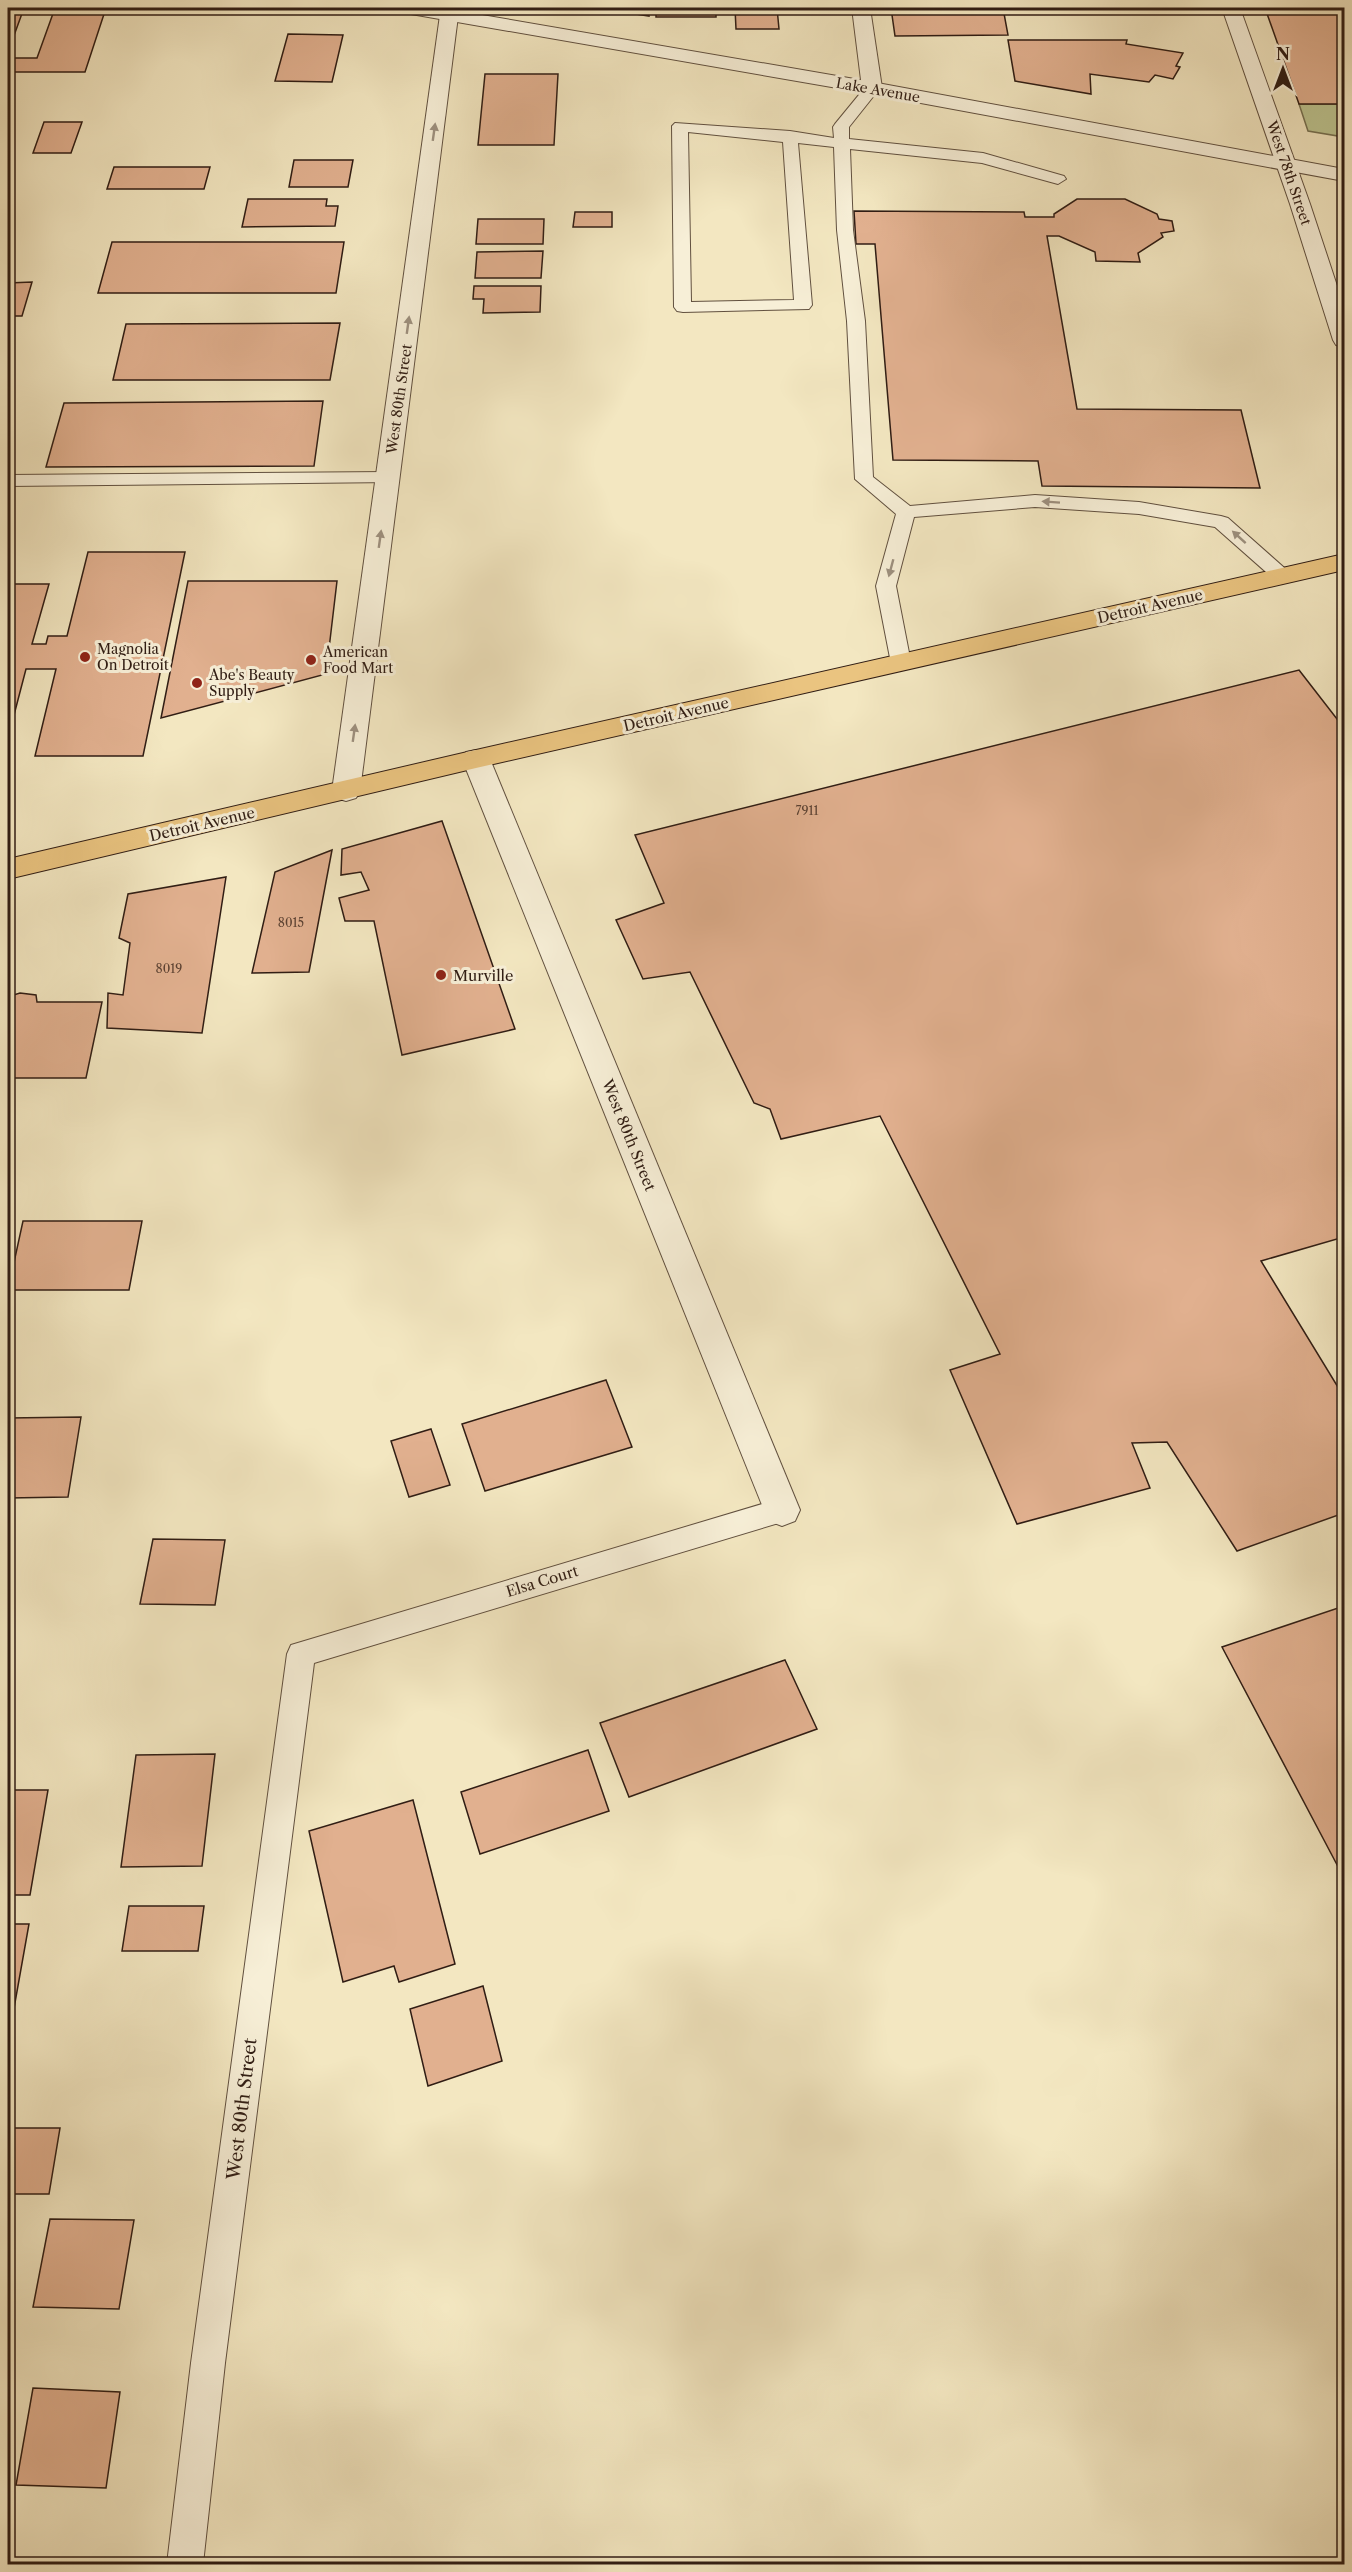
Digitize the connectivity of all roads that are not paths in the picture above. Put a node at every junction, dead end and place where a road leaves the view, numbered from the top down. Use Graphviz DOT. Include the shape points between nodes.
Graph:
graph roads {
  1 [pos="411,8"];
  2 [pos="861,8"];
  3 [pos="1231,8"];
  4 [pos="450,11"];
  5 [pos="872,88"];
  6 [pos="790,136"];
  7 [pos="841,143"];
  8 [pos="1287,165"];
  9 [pos="1344,175"];
  10 [pos="1058,180"];
  11 [pos="1344,340"];
  12 [pos="388,478"];
  13 [pos="8,481"];
  14 [pos="906,512"];
  15 [pos="1344,562"];
  16 [pos="1282,576"];
  17 [pos="901,663"];
  18 [pos="476,759"];
  19 [pos="346,791"];
  20 [pos="8,869"];
  21 [pos="782,1510"];
  22 [pos="301,1654"];
  23 [pos="185,2565"];
  1 -- 4 [label="street, Lake Avenue"];
  2 -- 5 [label="street"];
  3 -- 8 [label="street, West 78th Street"];
  4 -- 5 [label="street, Lake Avenue"];
  12 -- 4 [label="street, West 80th Street, one-way"];
  5 -- 7 [label="lane" via="841,127"];
  5 -- 8 [label="street, Lake Avenue"];
  6 -- 6 [label="lane" via="680,126 684,308 803,306"];
  6 -- 7 [label="lane"];
  7 -- 10 [label="lane" via="983,158"];
  7 -- 14 [label="lane" via="864,479"];
  8 -- 9 [label="street, Lake Avenue"];
  8 -- 11 [label="street, West 78th Street"];
  12 -- 13 [label="lane"];
  19 -- 12 [label="street, West 80th Street, one-way"];
  16 -- 14 [label="lane, one-way" via="1221,522 1139,508 1035,501"];
  14 -- 17 [label="lane, one-way" via="886,586"];
  15 -- 16 [label="main road, Detroit Avenue"];
  16 -- 17 [label="main road, Detroit Avenue"];
  17 -- 18 [label="main road, Detroit Avenue"];
  18 -- 19 [label="main road, Detroit Avenue"];
  18 -- 21 [label="street, West 80th Street"];
  19 -- 20 [label="main road, Detroit Avenue"];
  21 -- 22 [label="lane, Elsa Court"];
  22 -- 23 [label="lane, West 80th Street"];
}
